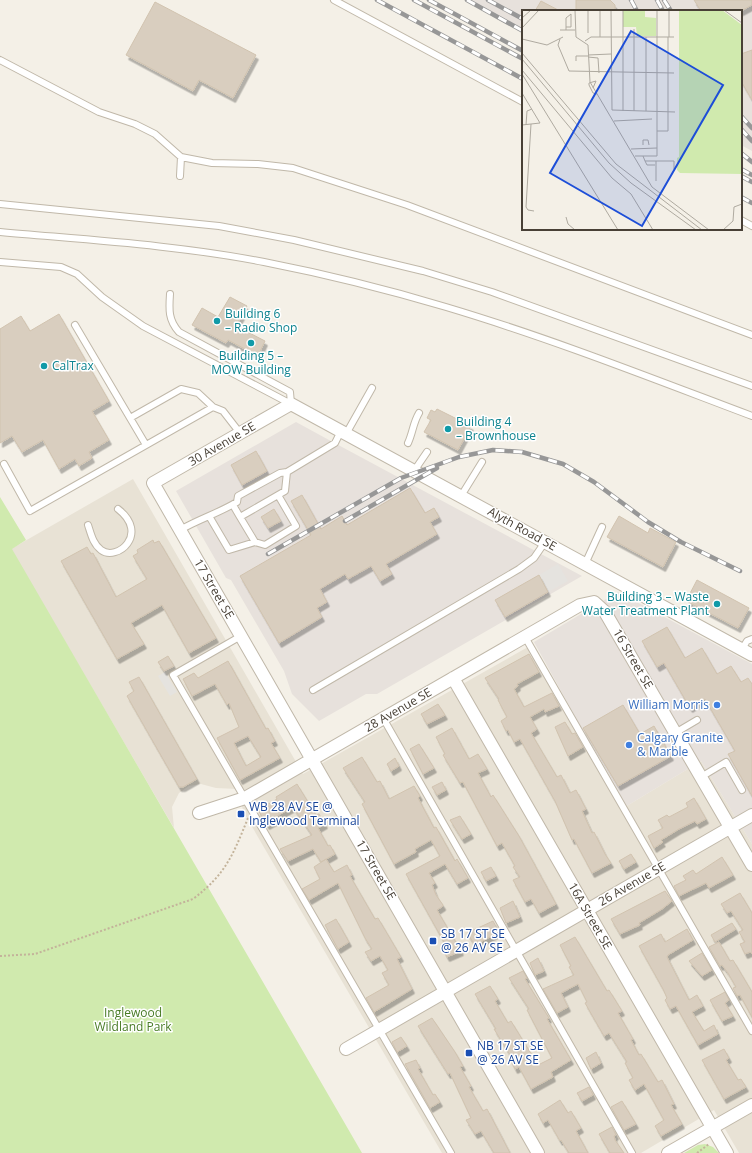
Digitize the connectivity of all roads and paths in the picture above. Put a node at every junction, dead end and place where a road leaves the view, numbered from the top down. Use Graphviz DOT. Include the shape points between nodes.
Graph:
graph roads {
  1 [pos="334,0"];
  2 [pos="0,60"];
  3 [pos="522,101"];
  4 [pos="181,157"];
  5 [pos="180,176"];
  6 [pos="0,204"];
  7 [pos="742,221"];
  8 [pos="752,226"];
  9 [pos="0,232"];
  10 [pos="0,262"];
  11 [pos="170,294"];
  12 [pos="75,325"];
  13 [pos="752,335"];
  14 [pos="752,386"];
  15 [pos="372,388"];
  16 [pos="291,404"];
  17 [pos="213,407"];
  18 [pos="419,413"];
  19 [pos="752,416"];
  20 [pos="130,418"];
  21 [pos="240,433"];
  22 [pos="344,433"];
  23 [pos="408,442"];
  24 [pos="146,445"];
  25 [pos="426,452"];
  26 [pos="482,462"];
  27 [pos="4,464"];
  28 [pos="414,471"];
  29 [pos="287,472"];
  30 [pos="153,483"];
  31 [pos="278,495"];
  32 [pos="461,496"];
  33 [pos="233,505"];
  34 [pos="118,509"];
  35 [pos="209,516"];
  36 [pos="240,517"];
  37 [pos="88,525"];
  38 [pos="602,527"];
  39 [pos="180,530"];
  40 [pos="255,542"];
  41 [pos="545,542"];
  42 [pos="584,564"];
  43 [pos="594,602"];
  44 [pos="241,636"];
  45 [pos="525,637"];
  46 [pos="752,639"];
  47 [pos="747,652"];
  48 [pos="453,678"];
  49 [pos="313,690"];
  50 [pos="383,718"];
  51 [pos="697,720"];
  52 [pos="676,733"];
  53 [pos="312,759"];
  54 [pos="701,777"];
  55 [pos="742,790"];
  56 [pos="248,803"];
  57 [pos="199,813"];
  58 [pos="752,815"];
  59 [pos="730,828"];
  60 [pos="752,865"];
  61 [pos="659,869"];
  62 [pos="587,910"];
  63 [pos="516,950"];
  64 [pos="0,956"];
  65 [pos="446,990"];
  66 [pos="379,1030"];
  67 [pos="752,1032"];
  68 [pos="346,1049"];
  69 [pos="752,1105"];
  70 [pos="713,1127"];
  71 [pos="708,1144"];
  72 [pos="451,1153"];
  73 [pos="538,1153"];
  74 [pos="632,1153"];
  75 [pos="668,1153"];
  76 [pos="697,1153"];
  77 [pos="727,1153"];
  1 -- 3 [label="lane"];
  2 -- 4 [label="lane" via="99,112 155,134"];
  4 -- 5 [label="lane"];
  4 -- 13 [label="lane" via="212,163 293,168 354,187"];
  6 -- 14 [label="lane" via="219,226 294,240 423,271 535,307"];
  7 -- 8 [label="lane"];
  9 -- 19 [label="lane" via="187,250 263,262 375,287 512,328"];
  10 -- 16 [label="lane" via="61,267 77,274 102,297 143,326"];
  11 -- 16 [label="lane" via="168,313 172,324 179,332 290,392"];
  12 -- 20 [label="lane"];
  15 -- 22 [label="lane"];
  16 -- 21 [label="street, 30 Avenue SE"];
  16 -- 22 [label="street, Alyth Road SE"];
  17 -- 20 [label="lane" via="198,393 181,389"];
  17 -- 21 [label="lane" via="223,411"];
  17 -- 24 [label="lane"];
  18 -- 23 [label="lane"];
  20 -- 24 [label="lane"];
  21 -- 30 [label="street, 30 Avenue SE"];
  22 -- 28 [label="street, Alyth Road SE"];
  22 -- 29 [label="lane" via="335,444"];
  24 -- 27 [label="lane" via="30,511"];
  25 -- 28 [label="lane"];
  26 -- 32 [label="lane"];
  28 -- 32 [label="street, Alyth Road SE"];
  29 -- 31 [label="lane" via="285,491"];
  29 -- 33 [label="lane" via="280,473 238,496 238,502"];
  30 -- 39 [label="street, 17 Street SE"];
  31 -- 36 [label="lane"];
  31 -- 40 [label="lane" via="296,526 265,545"];
  32 -- 41 [label="street, Alyth Road SE"];
  33 -- 35 [label="lane" via="216,515"];
  33 -- 36 [label="lane"];
  34 -- 37 [label="lane" via="126,515 132,534 130,542 119,550 109,553 101,551 95,544"];
  35 -- 39 [label="lane"];
  35 -- 40 [label="lane" via="229,550"];
  36 -- 40 [label="lane"];
  38 -- 42 [label="lane"];
  39 -- 44 [label="street, 17 Street SE"];
  41 -- 42 [label="street, Alyth Road SE"];
  41 -- 49 [label="lane" via="534,558 519,570"];
  42 -- 47 [label="street, Alyth Road SE"];
  43 -- 45 [label="street, 28 Avenue SE" via="580,605"];
  43 -- 52 [label="street, 16 Street SE" via="605,612"];
  44 -- 53 [label="street, 17 Street SE"];
  44 -- 56 [label="lane" via="173,675"];
  45 -- 48 [label="street, 28 Avenue SE"];
  45 -- 61 [label="lane"];
  46 -- 47 [label="lane" via="747,641"];
  48 -- 50 [label="street, 28 Avenue SE"];
  48 -- 62 [label="street, 16A Street SE"];
  50 -- 53 [label="street, 28 Avenue SE"];
  50 -- 63 [label="lane"];
  51 -- 52 [label="lane"];
  52 -- 54 [label="street, 16 Street SE"];
  53 -- 56 [label="street, 28 Avenue SE"];
  53 -- 65 [label="street, 17 Street SE"];
  54 -- 55 [label="lane" via="726,762"];
  54 -- 59 [label="street, 16 Street SE"];
  56 -- 57 [label="street, 28 Avenue SE"];
  56 -- 64 [label="path" via="236,851 214,883 193,899 35,954"];
  56 -- 66 [label="lane"];
  58 -- 59 [label="street, 26 Avenue SE"];
  59 -- 60 [label="street, 16 Street SE"];
  59 -- 61 [label="street, 26 Avenue SE"];
  61 -- 62 [label="street, 26 Avenue SE"];
  61 -- 67 [label="lane"];
  62 -- 63 [label="street, 26 Avenue SE"];
  62 -- 70 [label="street, 16A Street SE"];
  63 -- 65 [label="street, 26 Avenue SE"];
  63 -- 74 [label="lane"];
  65 -- 66 [label="street, 26 Avenue SE"];
  65 -- 73 [label="street, 17 Street SE"];
  66 -- 68 [label="street, 26 Avenue SE"];
  66 -- 72 [label="lane"];
  69 -- 70 [label="street"];
  70 -- 75 [label="street"];
  70 -- 77 [label="street, 16A Street SE"];
  71 -- 76 [label="path"];
}
